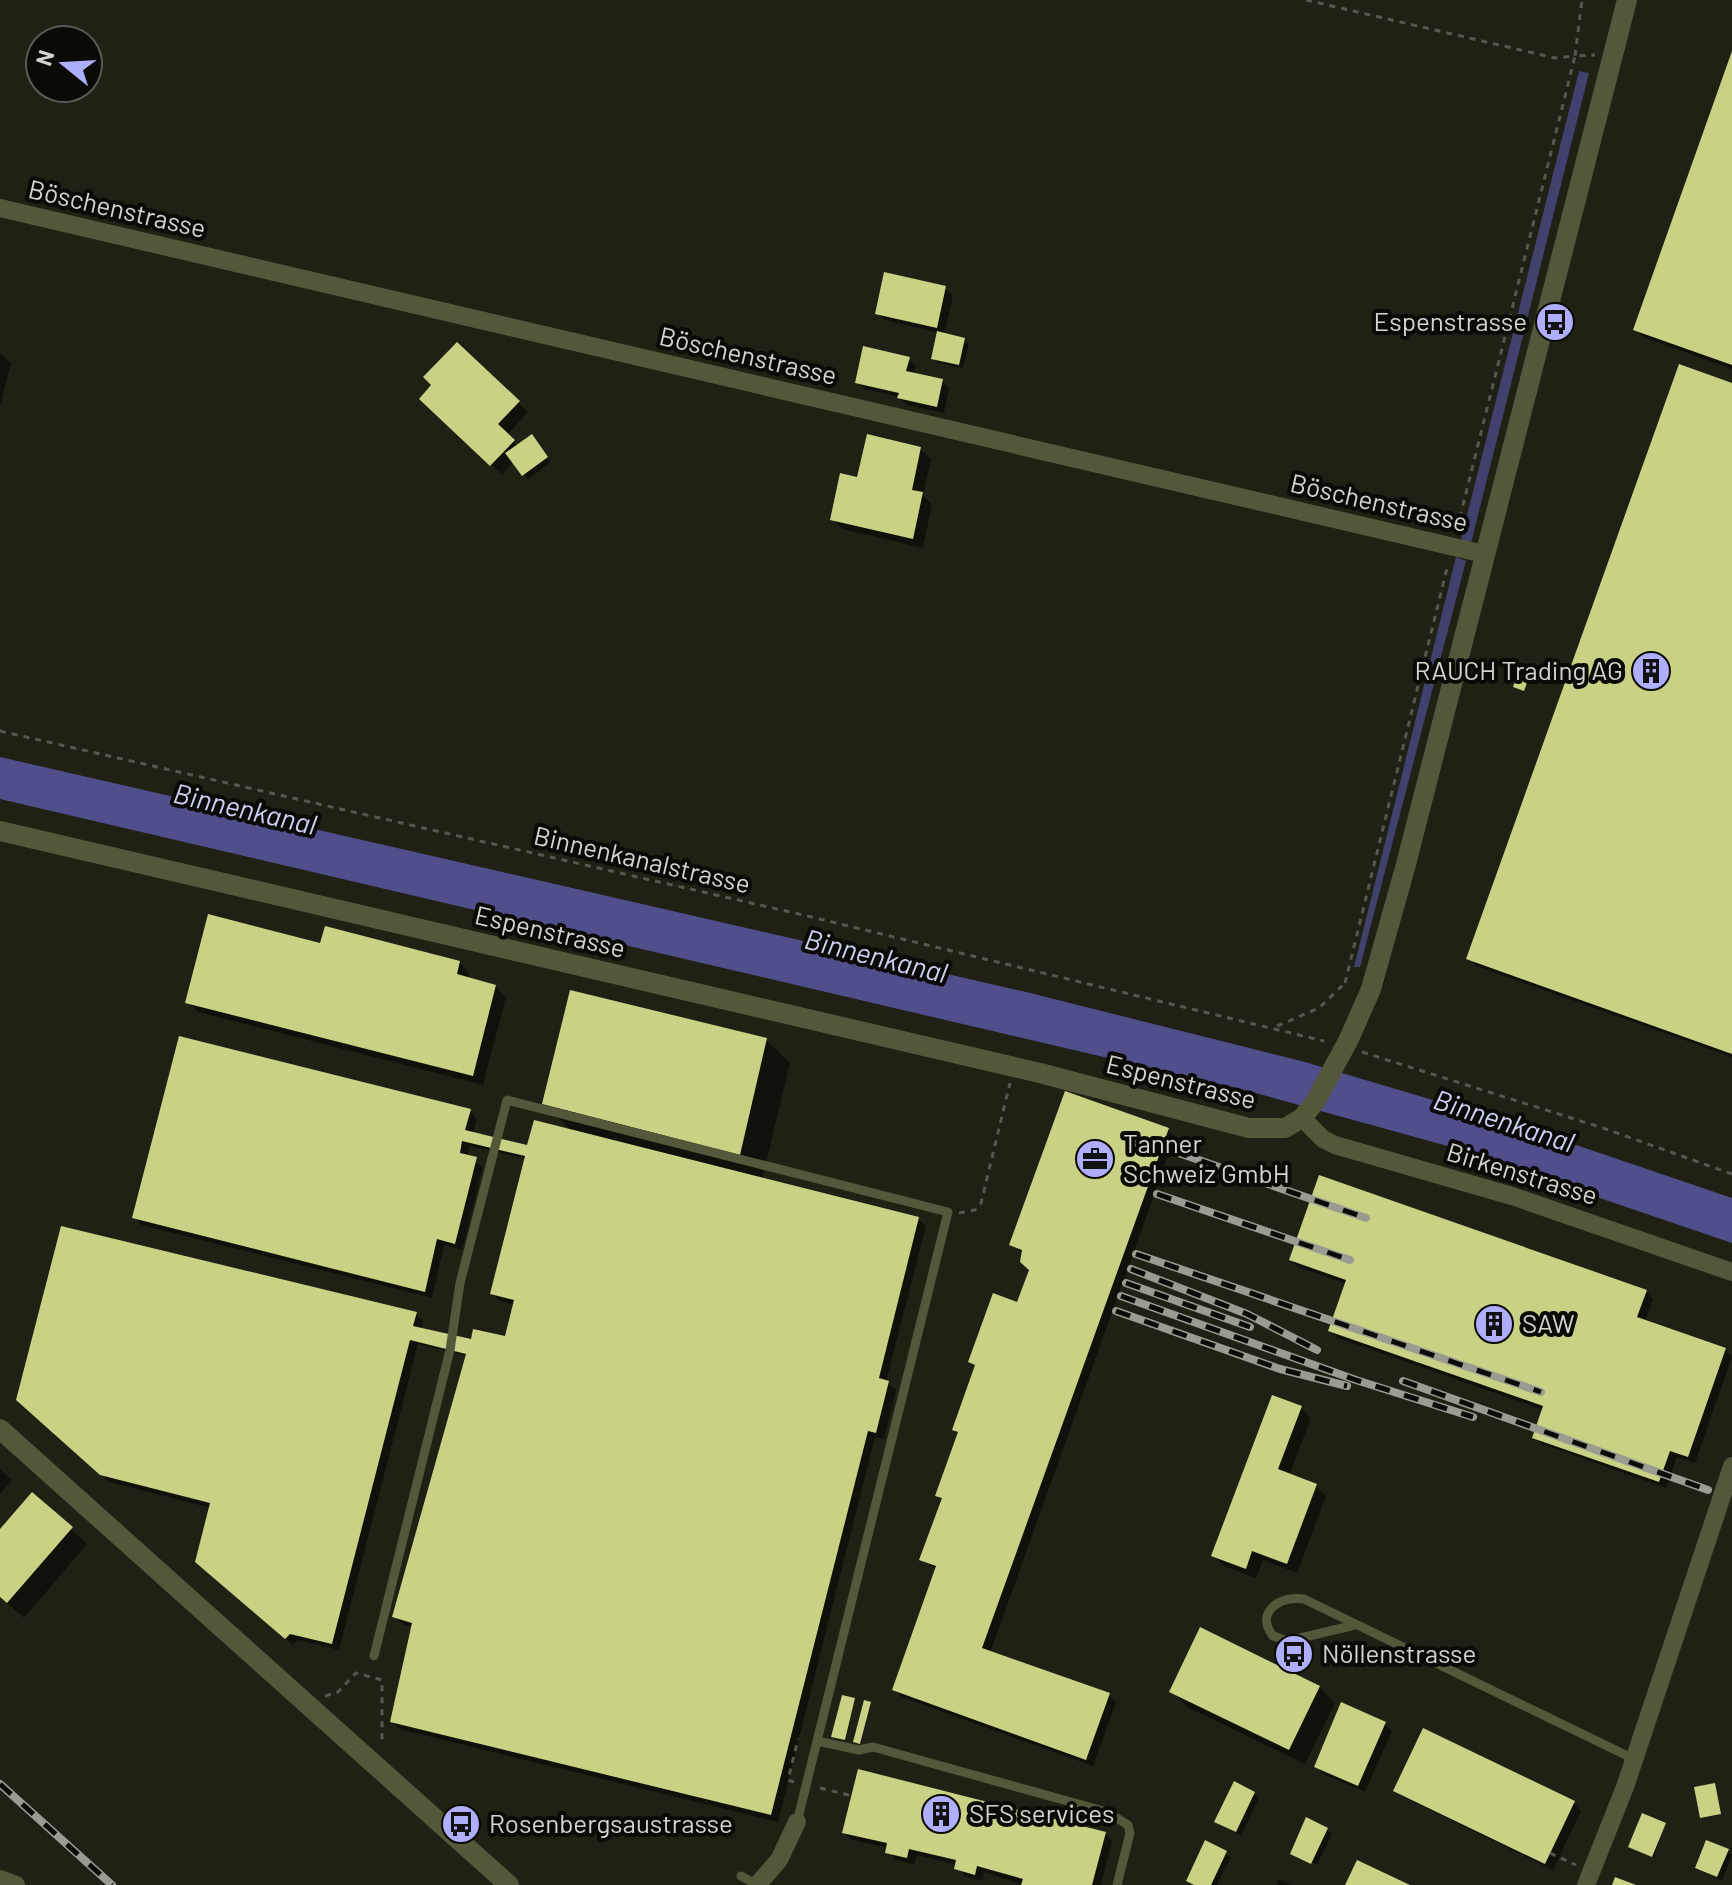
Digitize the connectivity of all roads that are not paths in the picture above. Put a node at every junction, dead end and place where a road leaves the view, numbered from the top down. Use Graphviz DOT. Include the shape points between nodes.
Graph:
graph roads {
  1 [pos="1627,0"];
  2 [pos="0,208"];
  3 [pos="1484,554"];
  4 [pos="0,831"];
  5 [pos="1294,1123"];
  6 [pos="1732,1272"];
  7 [pos="0,1429"];
  8 [pos="1732,1466"];
  9 [pos="1355,1625"];
  10 [pos="374,1656"];
  11 [pos="817,1741"];
  12 [pos="1634,1759"];
  13 [pos="797,1822"];
  14 [pos="1584,1877"];
  15 [pos="0,1879"];
  16 [pos="749,1881"];
  17 [pos="16,1885"];
  18 [pos="509,1885"];
  19 [pos="1117,1885"];
  1 -- 3 [label="street"];
  2 -- 3 [label="street, Böschenstrasse"];
  3 -- 5 [label="street, bridge" via="1371,989 1347,1045"];
  4 -- 5 [label="street, Espenstrasse" via="1014,1066 1249,1128"];
  5 -- 6 [label="street, Birkenstrasse" via="1348,1150 1512,1196"];
  7 -- 18 [label="street"];
  8 -- 12 [label="street"];
  9 -- 9 [label="lane" via="1297,1598 1272,1606 1266,1622 1282,1641"];
  9 -- 12 [label="lane"];
  10 -- 11 [label="lane" via="507,1100 948,1212"];
  11 -- 13 [label="lane"];
  11 -- 19 [label="lane" via="859,1750 873,1747 1107,1812 1128,1825 1130,1833"];
  12 -- 14 [label="street"];
  13 -- 16 [label="street" via="779,1860"];
  15 -- 17 [label="street"];
}
